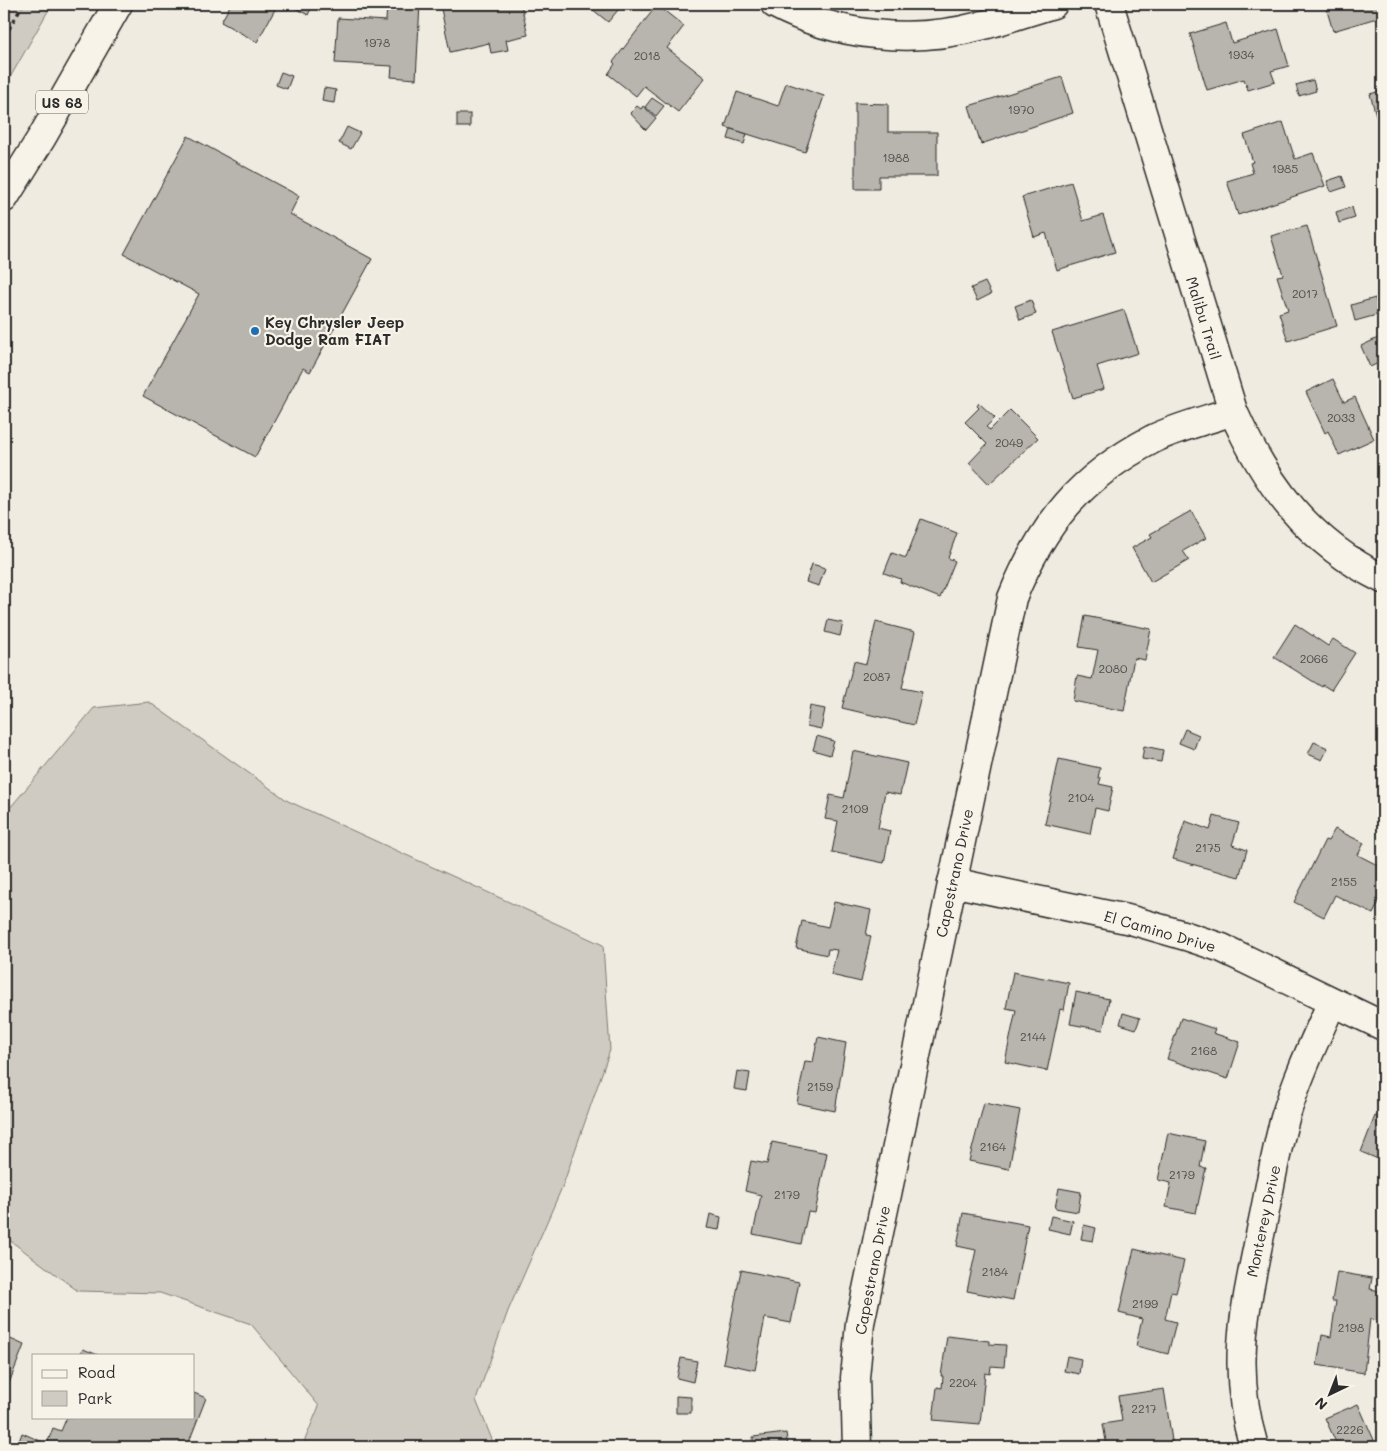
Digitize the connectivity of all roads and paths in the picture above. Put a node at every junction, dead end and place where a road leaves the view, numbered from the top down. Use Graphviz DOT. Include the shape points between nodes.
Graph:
graph roads {
  1 [pos="23,4"];
  2 [pos="118,4"];
  3 [pos="775,4"];
  4 [pos="1053,4"];
  5 [pos="1109,4"];
  6 [pos="4,38"];
  7 [pos="4,198"];
  8 [pos="1232,411"];
  9 [pos="1383,579"];
  10 [pos="952,882"];
  11 [pos="1332,1002"];
  12 [pos="1383,1026"];
  13 [pos="858,1447"];
  14 [pos="1254,1447"];
  1 -- 6 [label="path"];
  2 -- 7 [label="main road, US 68"];
  3 -- 4 [label="main road" via="843,29 907,36 978,26"];
  5 -- 8 [label="main road, Malibu Trail"];
  8 -- 9 [label="main road, Malibu Trail" via="1250,450 1277,492 1298,517 1339,553"];
  8 -- 10 [label="main road, Capestrano Drive" via="1155,438 1114,462 1072,498 1031,556 1007,617"];
  10 -- 11 [label="main road, El Camino Drive" via="1131,920 1186,936 1222,948"];
  10 -- 13 [label="main road, Capestrano Drive" via="860,1323 855,1378"];
  11 -- 12 [label="main road, El Camino Drive"];
  11 -- 14 [label="main road, Monterey Drive" via="1297,1081 1285,1119 1244,1313 1240,1378"];
}
